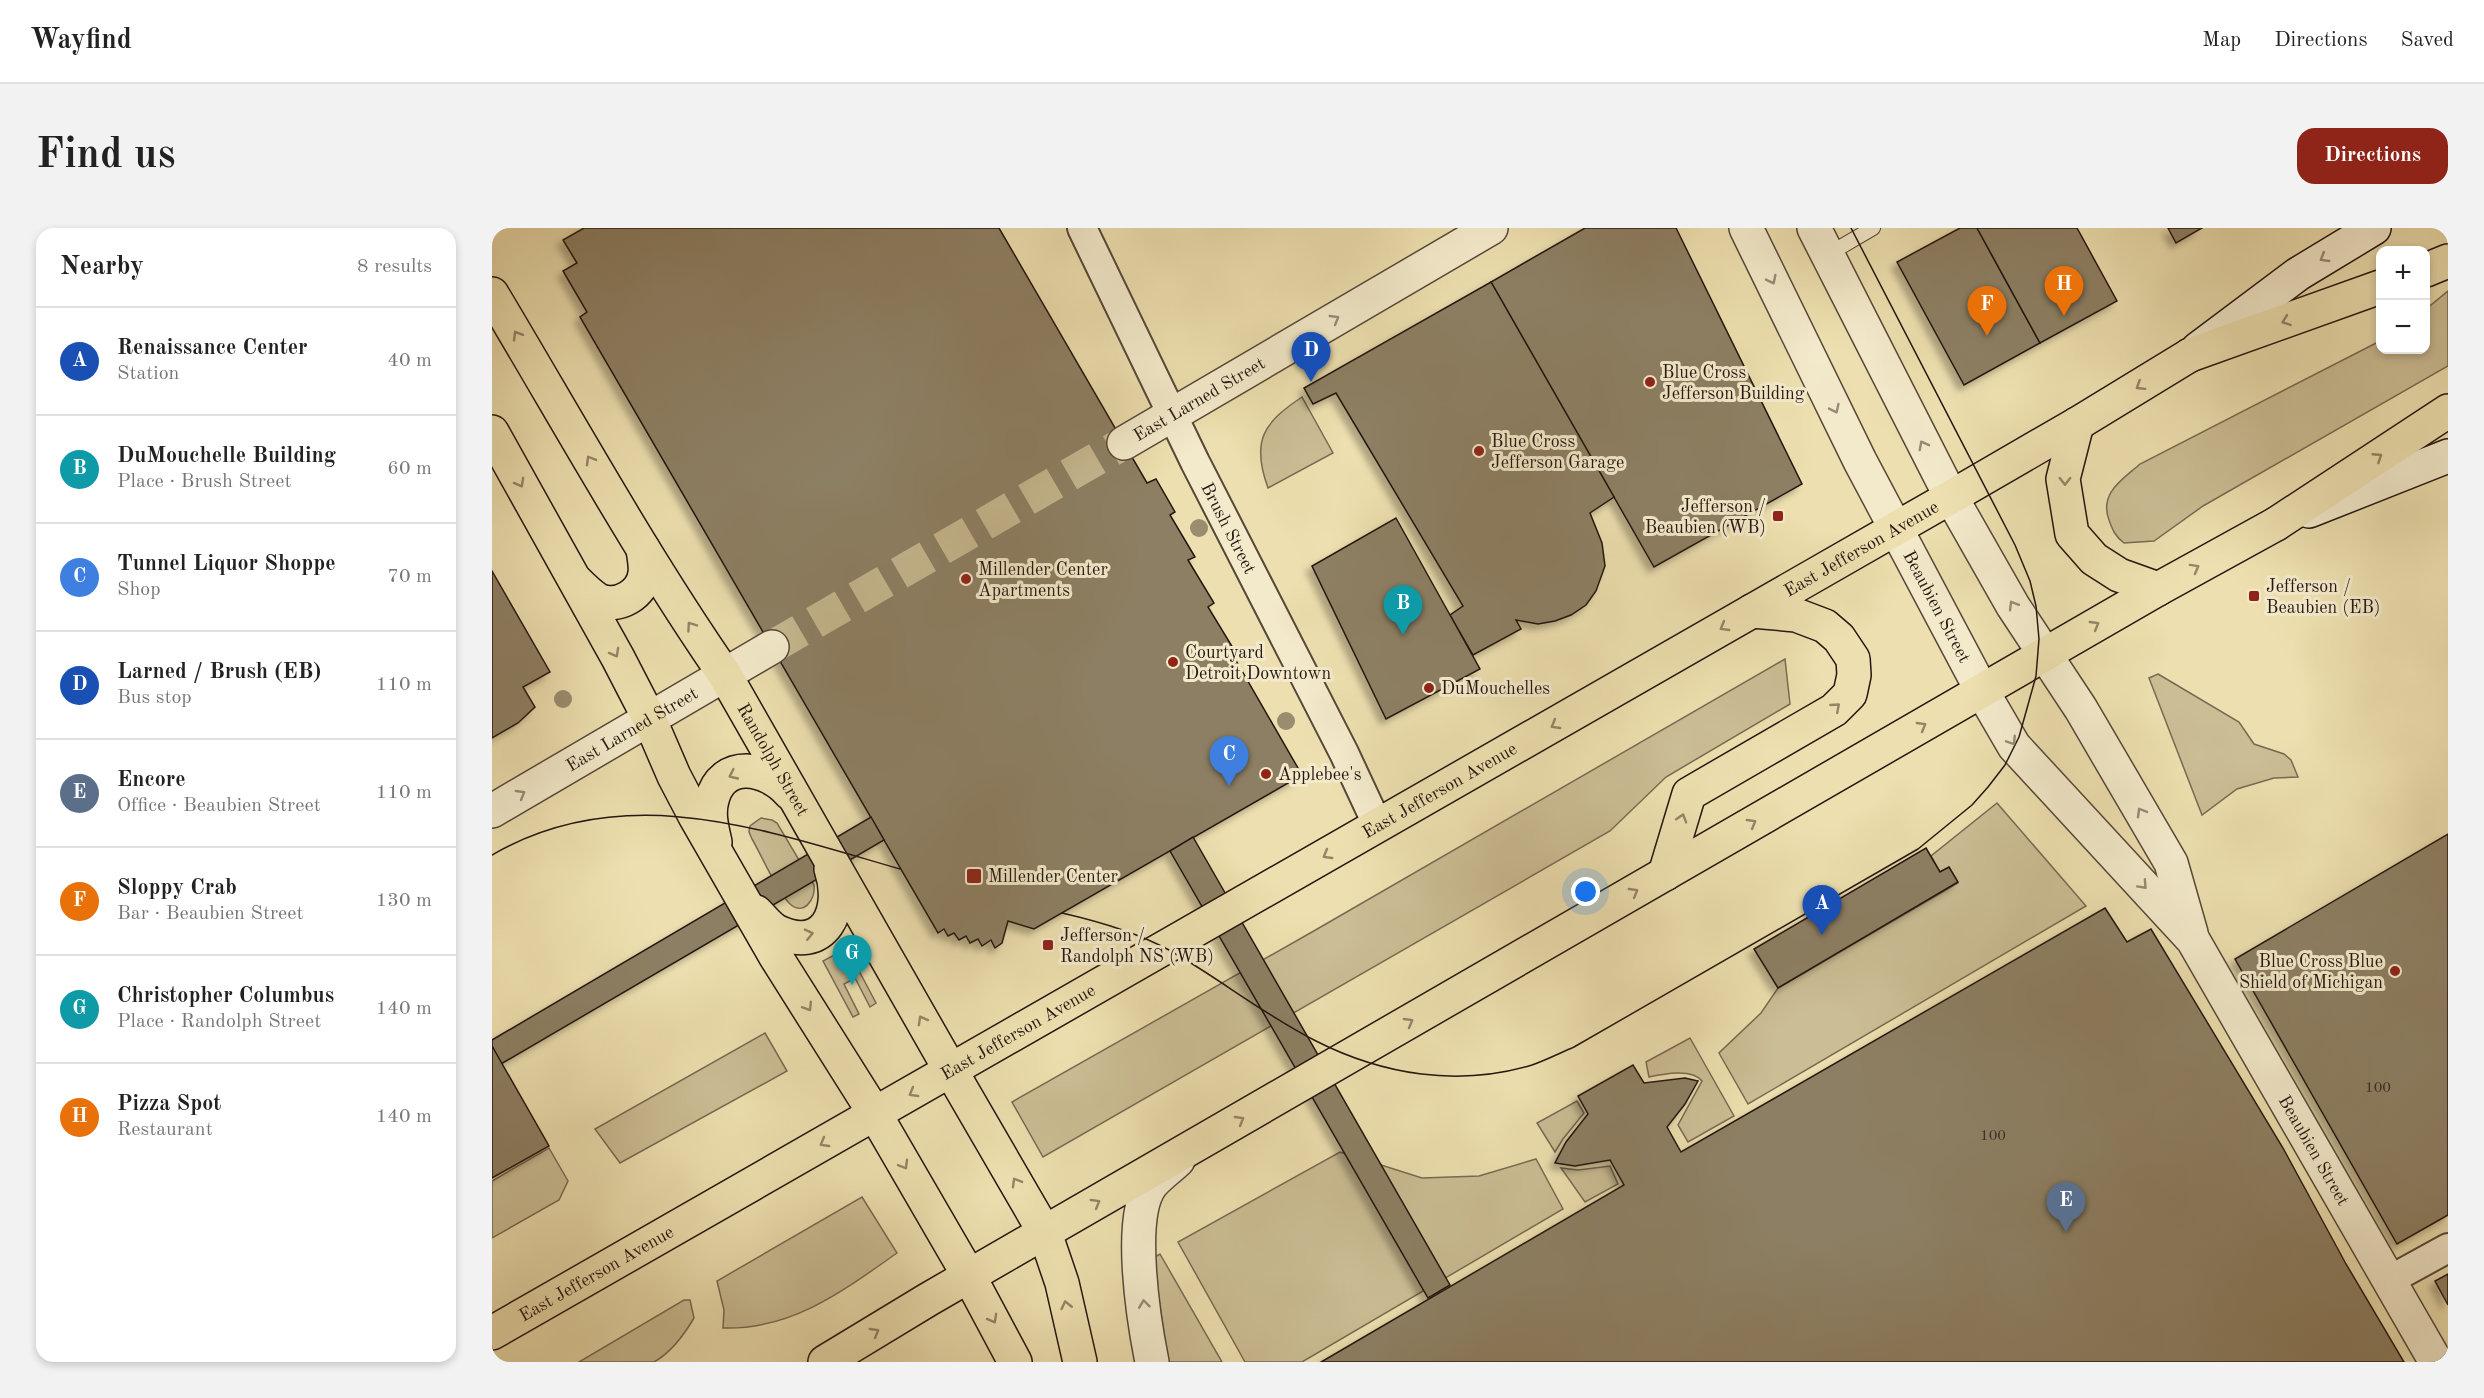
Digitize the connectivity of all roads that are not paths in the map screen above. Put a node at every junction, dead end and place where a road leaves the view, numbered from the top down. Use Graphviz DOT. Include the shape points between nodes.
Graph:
graph roads {
  1 [pos="1082,228"];
  2 [pos="1491,228"];
  3 [pos="1746,228"];
  4 [pos="1873,228"];
  5 [pos="2374,228"];
  6 [pos="1820,242"];
  7 [pos="2448,261"];
  8 [pos="2430,268"];
  9 [pos="2376,288"];
  10 [pos="492,294"];
  11 [pos="2190,355"];
  12 [pos="2448,411"];
  13 [pos="1172,414"];
  14 [pos="2077,424"];
  15 [pos="492,432"];
  16 [pos="1124,443"];
  17 [pos="2448,456"];
  18 [pos="1951,497"];
  19 [pos="2276,524"];
  20 [pos="1896,529"];
  21 [pos="643,549"];
  22 [pos="575,580"];
  23 [pos="2158,588"];
  24 [pos="1752,611"];
  25 [pos="772,647"];
  26 [pos="2044,654"];
  27 [pos="725,675"];
  28 [pos="1982,691"];
  29 [pos="649,718"];
  30 [pos="799,803"];
  31 [pos="492,811"];
  32 [pos="1378,826"];
  33 [pos="716,848"];
  34 [pos="826,851"];
  35 [pos="1665,874"];
  36 [pos="745,899"];
  37 [pos="2193,940"];
  38 [pos="951,1071"];
  39 [pos="875,1114"];
  40 [pos="1189,1149"];
  41 [pos="1045,1233"];
  42 [pos="2448,1248"];
  43 [pos="969,1276"];
  44 [pos="2388,1281"];
  45 [pos="492,1333"];
  46 [pos="825,1362"];
  47 [pos="1015,1362"];
  48 [pos="1080,1362"];
  49 [pos="1152,1362"];
  50 [pos="2436,1362"];
  1 -- 13 [label="street, Brush Street"];
  13 -- 2 [label="street, East Larned Street, one-way"];
  3 -- 20 [label="street, Beaubien Street, one-way"];
  4 -- 6 [label="lane"];
  5 -- 11 [label="street, East Jefferson Avenue, one-way" via="2298,274"];
  18 -- 6 [label="street, Beaubien Street, one-way"];
  7 -- 8 [label="main road"];
  9 -- 11 [label="main road, one-way"];
  21 -- 10 [label="main road, Randolph Street, one-way"];
  11 -- 14 [label="main road, East Jefferson Avenue, one-way"];
  19 -- 12 [label="main road, one-way"];
  13 -- 16 [label="street, East Larned Street"];
  13 -- 32 [label="street, Brush Street"];
  14 -- 18 [label="main road, East Jefferson Avenue"];
  14 -- 23 [label="main road, one-way" via="2063,479 2072,534 2094,559 2119,575"];
  15 -- 22 [label="main road, one-way"];
  17 -- 19 [label="street"];
  18 -- 20 [label="main road, East Jefferson Avenue"];
  26 -- 18 [label="street, Beaubien Street, one-way"];
  23 -- 19 [label="main road, one-way"];
  20 -- 24 [label="main road, East Jefferson Avenue"];
  20 -- 28 [label="street, Beaubien Street"];
  21 -- 22 [label="main road" via="645,574 630,598 615,603 600,600"];
  27 -- 21 [label="main road, Randolph Street, one-way"];
  22 -- 29 [label="main road, one-way"];
  26 -- 23 [label="main road, one-way"];
  24 -- 32 [label="main road, East Jefferson Avenue, one-way"];
  35 -- 24 [label="main road, one-way" via="1689,794 1834,710 1850,694 1853,659 1826,626 1796,615"];
  25 -- 27 [label="street, East Larned Street"];
  26 -- 28 [label="main road"];
  37 -- 26 [label="street, Beaubien Street, one-way" via="2171,863 2081,709"];
  27 -- 29 [label="street, East Larned Street"];
  27 -- 30 [label="main road, Randolph Street"];
  35 -- 28 [label="main road, one-way"];
  28 -- 37 [label="street, Beaubien Street, one-way" via="2014,746"];
  31 -- 29 [label="street, East Larned Street, one-way"];
  29 -- 33 [label="main road" via="674,776"];
  30 -- 33 [label="main road, one-way" via="781,782 767,774 737,771 717,786 711,801 710,821"];
  30 -- 34 [label="main road, Randolph Street"];
  32 -- 38 [label="main road, East Jefferson Avenue, one-way"];
  33 -- 36 [label="main road"];
  36 -- 34 [label="main road, one-way" via="774,930 789,936 816,934 831,920 836,906 837,890"];
  38 -- 34 [label="main road, Randolph Street, one-way"];
  40 -- 35 [label="main road, one-way"];
  36 -- 39 [label="main road, one-way" via="776,957"];
  37 -- 44 [label="street, Beaubien Street"];
  38 -- 39 [label="main road, East Jefferson Avenue, one-way"];
  41 -- 38 [label="main road, Randolph Street, one-way"];
  39 -- 43 [label="main road, one-way"];
  39 -- 45 [label="main road, East Jefferson Avenue, one-way"];
  41 -- 40 [label="main road, one-way"];
  49 -- 40 [label="street, one-way" via="1139,1264 1140,1212 1152,1185"];
  41 -- 43 [label="main road"];
  48 -- 41 [label="main road, Randolph Street, one-way" via="1062,1283"];
  42 -- 44 [label="street"];
  46 -- 43 [label="main road, one-way"];
  43 -- 47 [label="main road, one-way"];
  44 -- 50 [label="street, Beaubien Street"];
}
